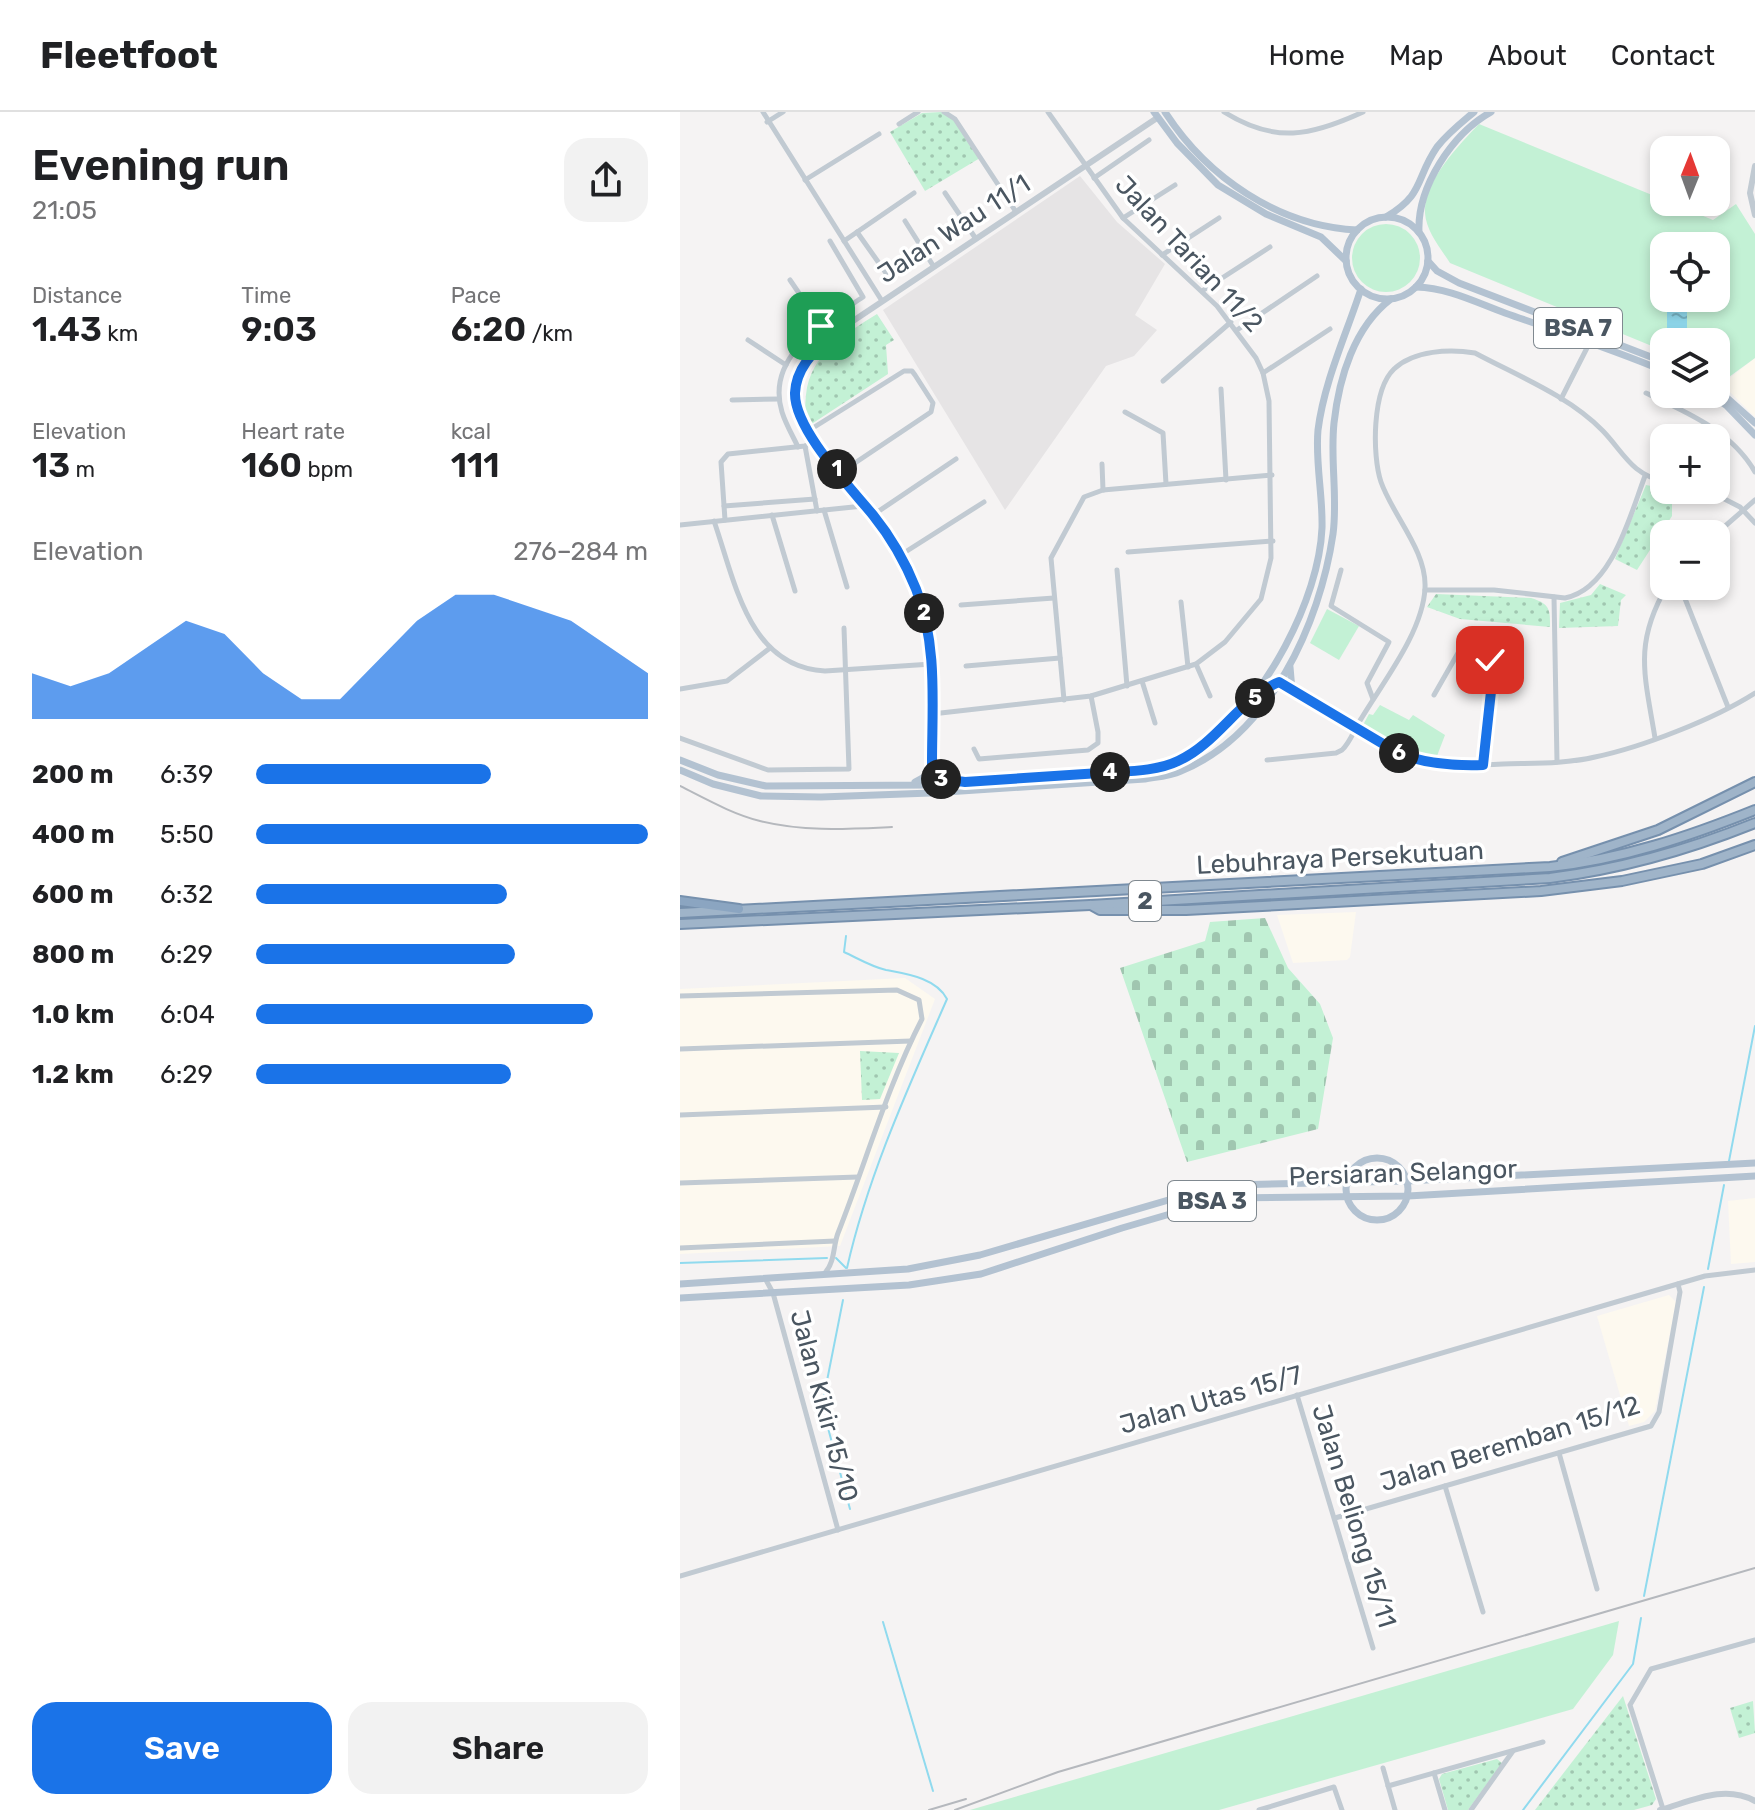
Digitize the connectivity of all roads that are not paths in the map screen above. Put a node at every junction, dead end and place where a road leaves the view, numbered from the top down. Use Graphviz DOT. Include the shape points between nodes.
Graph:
graph roads {
  1 [pos="763,112"];
  2 [pos="783,112"];
  3 [pos="918,112"];
  4 [pos="944,112"];
  5 [pos="1048,112"];
  6 [pos="1165,112"];
  7 [pos="1224,112"];
  8 [pos="1363,112"];
  9 [pos="1474,112"];
  10 [pos="1491,112"];
  11 [pos="1156,115"];
  12 [pos="767,122"];
  13 [pos="899,124"];
  14 [pos="879,134"];
  15 [pos="1149,140"];
  16 [pos="1755,166"];
  17 [pos="1084,167"];
  18 [pos="1094,179"];
  19 [pos="805,181"];
  20 [pos="1175,185"];
  21 [pos="914,193"];
  22 [pos="945,193"];
  23 [pos="1016,212"];
  24 [pos="1755,215"];
  25 [pos="1386,217"];
  26 [pos="1123,218"];
  27 [pos="1219,218"];
  28 [pos="905,221"];
  29 [pos="1357,230"];
  30 [pos="857,232"];
  31 [pos="1419,232"];
  32 [pos="976,239"];
  33 [pos="830,241"];
  34 [pos="844,241"];
  35 [pos="1270,247"];
  36 [pos="1162,255"];
  37 [pos="1346,261"];
  38 [pos="1428,261"];
  39 [pos="934,267"];
  40 [pos="886,273"];
  41 [pos="1317,276"];
  42 [pos="790,280"];
  43 [pos="1416,287"];
  44 [pos="1361,289"];
  45 [pos="1202,291"];
  46 [pos="1391,299"];
  47 [pos="882,301"];
  48 [pos="1231,322"];
  49 [pos="821,326"];
  50 [pos="1330,329"];
  51 [pos="1237,330"];
  52 [pos="829,337"];
  53 [pos="748,340"];
  54 [pos="1590,341"];
  55 [pos="1650,357"];
  56 [pos="786,365"];
  57 [pos="1650,365"];
  58 [pos="1263,373"];
  59 [pos="1163,381"];
  60 [pos="1221,389"];
  61 [pos="1646,393"];
  62 [pos="779,399"];
  63 [pos="1561,399"];
  64 [pos="732,400"];
  65 [pos="1730,401"];
  66 [pos="1729,408"];
  67 [pos="1125,412"];
  68 [pos="1755,423"];
  69 [pos="808,432"];
  70 [pos="1755,435"];
  71 [pos="815,442"];
  72 [pos="802,447"];
  73 [pos="956,459"];
  74 [pos="1102,464"];
  75 [pos="1755,472"];
  76 [pos="840,473"];
  77 [pos="1272,475"];
  78 [pos="1645,476"];
  79 [pos="1650,477"];
  80 [pos="1226,480"];
  81 [pos="1166,484"];
  82 [pos="1103,490"];
  83 [pos="815,499"];
  84 [pos="1755,500"];
  85 [pos="1730,501"];
  86 [pos="984,502"];
  87 [pos="724,506"];
  88 [pos="863,506"];
  89 [pos="820,510"];
  90 [pos="1745,510"];
  91 [pos="772,515"];
  92 [pos="873,515"];
  93 [pos="725,520"];
  94 [pos="714,521"];
  95 [pos="1730,522"];
  96 [pos="1755,523"];
  97 [pos="680,525"];
  98 [pos="1273,541"];
  99 [pos="1128,552"];
  100 [pos="899,556"];
  101 [pos="1117,570"];
  102 [pos="1341,570"];
  103 [pos="847,587"];
  104 [pos="1425,590"];
  105 [pos="795,591"];
  106 [pos="1554,597"];
  107 [pos="1054,598"];
  108 [pos="1660,600"];
  109 [pos="1686,600"];
  110 [pos="1181,602"];
  111 [pos="961,605"];
  112 [pos="844,628"];
  113 [pos="770,648"];
  114 [pos="1284,650"];
  115 [pos="1060,658"];
  116 [pos="1290,661"];
  117 [pos="932,664"];
  118 [pos="1196,664"];
  119 [pos="966,666"];
  120 [pos="1188,667"];
  121 [pos="847,669"];
  122 [pos="1142,681"];
  123 [pos="1127,686"];
  124 [pos="1285,686"];
  125 [pos="680,689"];
  126 [pos="1755,693"];
  127 [pos="1434,695"];
  128 [pos="1091,696"];
  129 [pos="1210,696"];
  130 [pos="1064,700"];
  131 [pos="1373,700"];
  132 [pos="1244,707"];
  133 [pos="1728,707"];
  134 [pos="932,714"];
  135 [pos="1155,723"];
  136 [pos="1355,729"];
  137 [pos="680,738"];
  138 [pos="1655,738"];
  139 [pos="974,749"];
  140 [pos="680,760"];
  141 [pos="1267,760"];
  142 [pos="1557,762"];
  143 [pos="932,764"];
  144 [pos="1483,765"];
  145 [pos="680,770"];
  146 [pos="965,782"];
  147 [pos="1755,782"];
  148 [pos="896,785"];
  149 [pos="932,785"];
  150 [pos="939,793"];
  151 [pos="922,794"];
  152 [pos="1755,810"];
  153 [pos="1755,823"];
  154 [pos="1755,845"];
  155 [pos="1550,867"];
  156 [pos="1589,873"];
  157 [pos="1541,891"];
  158 [pos="680,901"];
  159 [pos="1090,905"];
  160 [pos="739,909"];
  161 [pos="680,913"];
  162 [pos="680,927"];
  163 [pos="680,996"];
  164 [pos="912,1041"];
  165 [pos="680,1049"];
  166 [pos="886,1107"];
  167 [pos="680,1115"];
  168 [pos="1755,1163"];
  169 [pos="1755,1176"];
  170 [pos="858,1177"];
  171 [pos="1407,1181"];
  172 [pos="1346,1182"];
  173 [pos="680,1183"];
  174 [pos="1408,1196"];
  175 [pos="1347,1197"];
  176 [pos="835,1241"];
  177 [pos="680,1248"];
  178 [pos="831,1266"];
  179 [pos="1755,1270"];
  180 [pos="839,1274"];
  181 [pos="823,1275"];
  182 [pos="766,1280"];
  183 [pos="680,1284"];
  184 [pos="1678,1284"];
  185 [pos="773,1293"];
  186 [pos="680,1298"];
  187 [pos="1297,1395"];
  188 [pos="1559,1453"];
  189 [pos="1445,1486"];
  190 [pos="1335,1518"];
  191 [pos="838,1530"];
  192 [pos="680,1576"];
  193 [pos="1597,1589"];
  194 [pos="1483,1612"];
  195 [pos="1755,1640"];
  196 [pos="1373,1648"];
  197 [pos="1543,1742"];
  198 [pos="1513,1750"];
  199 [pos="1383,1768"];
  200 [pos="1434,1773"];
  201 [pos="1388,1786"];
  202 [pos="1755,1801"];
  203 [pos="1259,1810"];
  204 [pos="1342,1810"];
  205 [pos="1395,1810"];
  206 [pos="1445,1810"];
  207 [pos="1471,1810"];
  208 [pos="1662,1810"];
  1 -- 12 [label="street"];
  2 -- 12 [label="street"];
  3 -- 13 [label="street"];
  4 -- 23 [label="street" via="955,119"];
  5 -- 17 [label="street, Jalan Tarian 11/2"];
  6 -- 29 [label="main road" via="1202,159 1245,194 1321,226"];
  7 -- 8 [label="street" via="1270,132 1289,134 1308,134"];
  9 -- 25 [label="main road" via="1435,150 1413,198"];
  10 -- 31 [label="main road" via="1443,155 1421,208"];
  11 -- 17 [label="street, Jalan Wau 11/1"];
  11 -- 37 [label="main road" via="1218,185 1266,214 1321,237"];
  12 -- 19 [label="street"];
  14 -- 19 [label="street"];
  15 -- 18 [label="street"];
  16 -- 24 [label="street" via="1750,193"];
  17 -- 18 [label="street, Jalan Tarian 11/2"];
  17 -- 23 [label="street, Jalan Wau 11/1"];
  18 -- 26 [label="street, Jalan Tarian 11/2"];
  19 -- 34 [label="street"];
  20 -- 26 [label="street"];
  21 -- 30 [label="street"];
  22 -- 32 [label="street"];
  23 -- 32 [label="street, Jalan Wau 11/1"];
  25 -- 29 [label="main road"];
  25 -- 31 [label="main road"];
  26 -- 36 [label="street, Jalan Tarian 11/2"];
  27 -- 36 [label="street"];
  28 -- 39 [label="street"];
  29 -- 37 [label="main road"];
  30 -- 34 [label="street"];
  30 -- 40 [label="street"];
  31 -- 38 [label="main road"];
  32 -- 39 [label="street, Jalan Wau 11/1"];
  33 -- 49 [label="street" via="863,297"];
  34 -- 47 [label="street"];
  35 -- 45 [label="street"];
  36 -- 45 [label="street, Jalan Tarian 11/2"];
  37 -- 44 [label="main road"];
  38 -- 43 [label="main road"];
  38 -- 55 [label="main road, BSA 7" via="1459,283"];
  39 -- 47 [label="street, Jalan Wau 11/1"];
  41 -- 51 [label="street"];
  42 -- 49 [label="street"];
  43 -- 46 [label="main road"];
  43 -- 54 [label="main road, BSA 7" via="1444,289"];
  44 -- 46 [label="main road"];
  44 -- 114 [label="main road" via="1318,431 1322,530 1311,590"];
  45 -- 48 [label="street, Jalan Tarian 11/2"];
  46 -- 116 [label="main road" via="1368,319 1340,389 1334,424 1333,531 1321,594"];
  47 -- 52 [label="street, Jalan Wau 11/1"];
  48 -- 51 [label="street, Jalan Tarian 11/2"];
  48 -- 59 [label="street"];
  49 -- 52 [label="street"];
  49 -- 56 [label="street"];
  50 -- 58 [label="street"];
  51 -- 58 [label="street, Jalan Tarian 11/2"];
  52 -- 69 [label="street, Jalan Wau 11/1" via="809,357 797,380 797,408"];
  53 -- 56 [label="street"];
  54 -- 57 [label="main road, BSA 7"];
  54 -- 63 [label="street"];
  56 -- 62 [label="street"];
  58 -- 77 [label="street, Jalan Tarian 11/2"];
  60 -- 80 [label="street"];
  61 -- 75 [label="street" via="1699,418"];
  62 -- 64 [label="street"];
  62 -- 72 [label="street"];
  63 -- 78 [label="street" via="1599,427"];
  63 -- 104 [label="street" via="1475,353 1432,352 1393,370 1379,403 1378,460 1382,482 1417,555"];
  65 -- 68 [label="main road"];
  66 -- 70 [label="main road"];
  67 -- 81 [label="street" via="1163,433"];
  69 -- 71 [label="street, Jalan Wau 11/1"];
  69 -- 76 [label="street" via="896,375 912,371 933,403 931,412"];
  71 -- 72 [label="street"];
  71 -- 76 [label="street, Jalan Wau 11/1"];
  72 -- 83 [label="street"];
  72 -- 87 [label="street" via="723,457"];
  73 -- 92 [label="street"];
  74 -- 82 [label="street"];
  76 -- 88 [label="street, Jalan Wau 11/1"];
  77 -- 80 [label="street"];
  77 -- 98 [label="street, Jalan Tarian 11/2"];
  78 -- 79 [label="street"];
  78 -- 106 [label="street" via="1605,572 1575,596"];
  80 -- 81 [label="street"];
  81 -- 82 [label="street"];
  82 -- 107 [label="street" via="1084,497 1052,553"];
  83 -- 87 [label="street"];
  83 -- 89 [label="street"];
  84 -- 90 [label="street"];
  85 -- 90 [label="street"];
  86 -- 100 [label="street"];
  87 -- 93 [label="street"];
  88 -- 89 [label="street"];
  88 -- 92 [label="street, Jalan Wau 11/1"];
  89 -- 91 [label="street"];
  89 -- 103 [label="street"];
  90 -- 95 [label="street"];
  90 -- 96 [label="street"];
  91 -- 93 [label="street"];
  91 -- 105 [label="street"];
  92 -- 100 [label="street, Jalan Wau 11/1"];
  93 -- 94 [label="street"];
  94 -- 97 [label="street"];
  94 -- 113 [label="street" via="742,604"];
  98 -- 99 [label="street"];
  98 -- 118 [label="street, Jalan Tarian 11/2" via="1261,599 1225,642"];
  100 -- 117 [label="street, Jalan Wau 11/1" via="926,617"];
  101 -- 123 [label="street"];
  102 -- 131 [label="street" via="1331,606 1389,642 1367,683"];
  104 -- 106 [label="street"];
  104 -- 131 [label="street" via="1407,646"];
  106 -- 142 [label="street"];
  107 -- 111 [label="street"];
  107 -- 115 [label="street"];
  108 -- 138 [label="street" via="1643,657"];
  109 -- 133 [label="street"];
  110 -- 120 [label="street"];
  112 -- 121 [label="street"];
  113 -- 121 [label="street" via="799,667"];
  113 -- 125 [label="street" via="727,681"];
  114 -- 124 [label="main road" via="1276,671"];
  114 -- 132 [label="main road"];
  115 -- 119 [label="street"];
  115 -- 130 [label="street"];
  116 -- 124 [label="main road"];
  116 -- 124 [label="main road"];
  117 -- 121 [label="street"];
  117 -- 134 [label="street, Jalan Wau 11/1"];
  118 -- 120 [label="street, Jalan Tarian 11/2"];
  118 -- 129 [label="street"];
  120 -- 122 [label="street, Jalan Tarian 11/2"];
  121 -- 137 [label="street" via="849,769 768,770"];
  122 -- 123 [label="street, Jalan Tarian 11/2"];
  122 -- 135 [label="street"];
  123 -- 128 [label="street, Jalan Tarian 11/2"];
  124 -- 132 [label="main road" via="1270,686"];
  124 -- 136 [label="street"];
  124 -- 150 [label="main road" via="1273,690 1252,721 1180,772"];
  126 -- 133 [label="street"];
  127 -- 144 [label="street" via="1458,653 1493,661"];
  128 -- 130 [label="street, Jalan Tarian 11/2"];
  128 -- 139 [label="street" via="1098,743 1088,750 979,759"];
  130 -- 134 [label="street, Jalan Tarian 11/2"];
  131 -- 136 [label="street"];
  132 -- 146 [label="main road" via="1207,744 1177,762 1146,769"];
  133 -- 138 [label="street"];
  134 -- 143 [label="street, Jalan Wau 11/1"];
  136 -- 141 [label="street" via="1336,753"];
  136 -- 144 [label="street" via="1420,761"];
  138 -- 142 [label="street" via="1596,757"];
  140 -- 148 [label="main road" via="766,786"];
  142 -- 144 [label="street"];
  143 -- 146 [label="main road" via="936,776"];
  143 -- 148 [label="main road" via="922,780"];
  143 -- 149 [label="street, Jalan Wau 11/1"];
  145 -- 151 [label="main road" via="761,796"];
  146 -- 149 [label="main road"];
  147 -- 155 [label="highway" via="1658,830"];
  148 -- 149 [label="main road"];
  149 -- 150 [label="main road"];
  149 -- 151 [label="main road"];
  150 -- 151 [label="main road"];
  152 -- 155 [label="highway, Lebuhraya Persekutuan / 2" via="1645,850"];
  153 -- 156 [label="highway, Lebuhraya Persekutuan / 2" via="1677,852"];
  154 -- 157 [label="highway" via="1702,864"];
  155 -- 160 [label="highway, Lebuhraya Persekutuan / 2"];
  156 -- 157 [label="highway"];
  156 -- 159 [label="highway, Lebuhraya Persekutuan / 2"];
  157 -- 159 [label="highway" via="1186,910 1100,910"];
  158 -- 160 [label="highway"];
  159 -- 162 [label="highway, Lebuhraya Persekutuan / 2"];
  160 -- 161 [label="highway, Lebuhraya Persekutuan / 2"];
  163 -- 164 [label="street" via="897,990 916,997 922,1006"];
  164 -- 165 [label="street"];
  164 -- 166 [label="street"];
  166 -- 167 [label="street"];
  166 -- 170 [label="street"];
  168 -- 171 [label="main road, Persiaran Selangor / BSA 3"];
  169 -- 174 [label="main road, Persiaran Selangor / BSA 3"];
  170 -- 173 [label="street"];
  170 -- 176 [label="street"];
  171 -- 172 [label="main road, Persiaran Selangor / BSA 3"];
  171 -- 172 [label="main road" via="1395,1164 1374,1158 1356,1166"];
  171 -- 174 [label="main road"];
  172 -- 175 [label="main road"];
  172 -- 180 [label="main road, Persiaran Selangor / BSA 3" via="1213,1187 980,1255 908,1269"];
  174 -- 175 [label="main road, Persiaran Selangor / BSA 3"];
  174 -- 175 [label="main road" via="1397,1213 1377,1220 1358,1214"];
  175 -- 185 [label="main road, Persiaran Selangor / BSA 3" via="1225,1198 981,1274 909,1285"];
  176 -- 177 [label="street"];
  176 -- 178 [label="street"];
  178 -- 180 [label="street"];
  178 -- 181 [label="street"];
  179 -- 184 [label="street, Jalan Utas 15/7"];
  180 -- 181 [label="main road, Persiaran Selangor / BSA 3"];
  181 -- 182 [label="main road, Persiaran Selangor / BSA 3"];
  182 -- 183 [label="main road, Persiaran Selangor / BSA 3"];
  182 -- 185 [label="street, Jalan Kikir 15/10"];
  184 -- 187 [label="street, Jalan Utas 15/7"];
  184 -- 188 [label="street, Jalan Beremban 15/12" via="1655,1422"];
  185 -- 186 [label="main road, Persiaran Selangor / BSA 3"];
  185 -- 191 [label="street, Jalan Kikir 15/10"];
  187 -- 190 [label="street, Jalan Beliong 15/11"];
  187 -- 191 [label="street, Jalan Utas 15/7"];
  188 -- 189 [label="street, Jalan Beremban 15/12"];
  188 -- 193 [label="street"];
  189 -- 190 [label="street, Jalan Beremban 15/12"];
  189 -- 194 [label="street"];
  190 -- 196 [label="street, Jalan Beliong 15/11"];
  191 -- 192 [label="street, Jalan Utas 15/7"];
  195 -- 208 [label="street" via="1651,1669 1632,1699"];
  197 -- 198 [label="street"];
  198 -- 200 [label="street"];
  198 -- 207 [label="street"];
  199 -- 201 [label="street"];
  200 -- 201 [label="street"];
  200 -- 206 [label="street"];
  201 -- 205 [label="street"];
  202 -- 208 [label="street" via="1722,1792"];
  203 -- 204 [label="street" via="1334,1787"];
}
